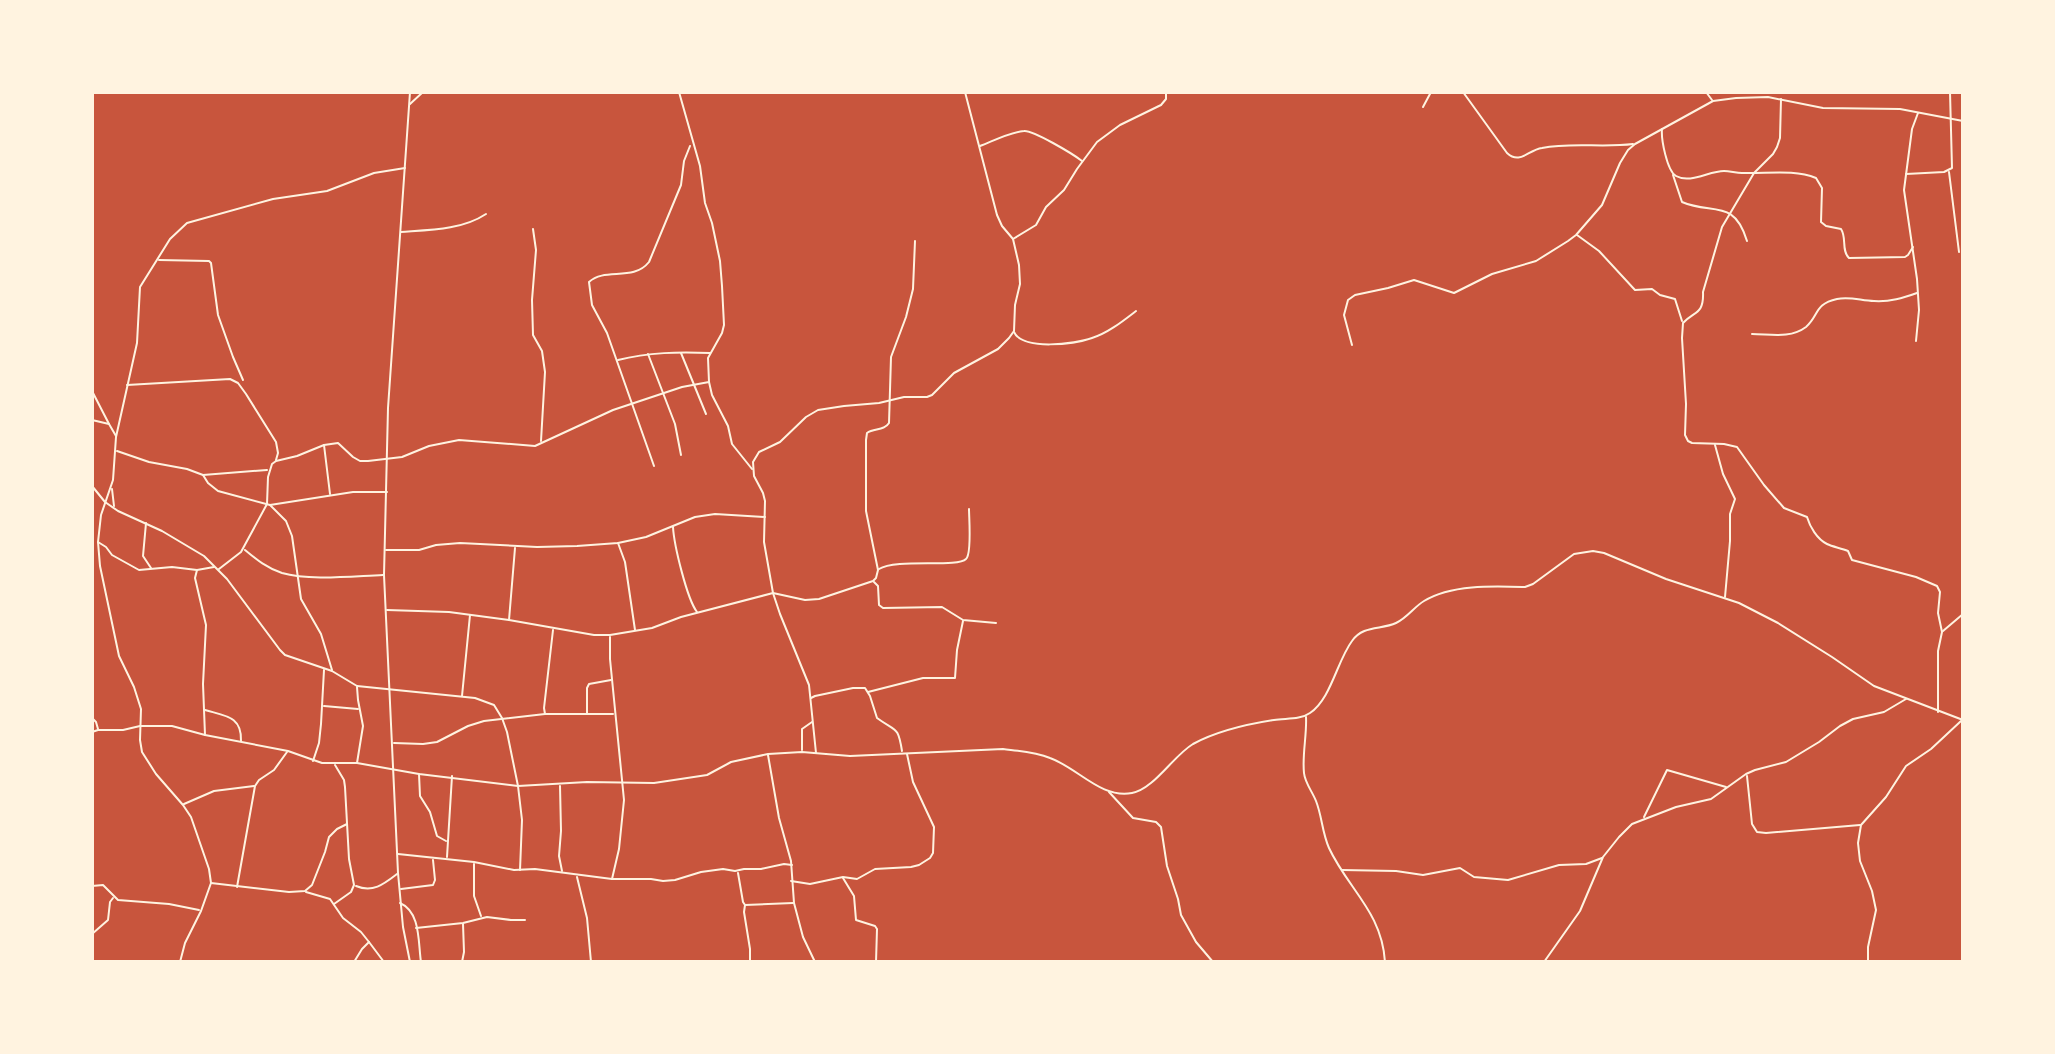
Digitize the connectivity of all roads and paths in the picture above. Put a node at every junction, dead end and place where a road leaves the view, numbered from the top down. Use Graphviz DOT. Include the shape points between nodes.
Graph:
graph roads {
  1 [pos="410,92"];
  2 [pos="423,92"];
  3 [pos="679,92"];
  4 [pos="965,92"];
  5 [pos="1166,92"];
  6 [pos="1431,92"];
  7 [pos="1463,92"];
  8 [pos="1706,92"];
  9 [pos="1950,92"];
  10 [pos="1781,99"];
  11 [pos="1713,101"];
  12 [pos="409,105"];
  13 [pos="1423,107"];
  14 [pos="1918,112"];
  15 [pos="1949,118"];
  16 [pos="1963,121"];
  17 [pos="1662,128"];
  18 [pos="692,143"];
  19 [pos="1635,144"];
  20 [pos="980,146"];
  21 [pos="1083,162"];
  22 [pos="405,168"];
  23 [pos="1949,171"];
  24 [pos="1754,173"];
  25 [pos="1673,174"];
  26 [pos="1905,174"];
  27 [pos="486,214"];
  28 [pos="1729,214"];
  29 [pos="533,229"];
  30 [pos="400,232"];
  31 [pos="1576,235"];
  32 [pos="1013,239"];
  33 [pos="915,241"];
  34 [pos="1747,241"];
  35 [pos="1913,247"];
  36 [pos="1959,252"];
  37 [pos="158,260"];
  38 [pos="1918,292"];
  39 [pos="1136,311"];
  40 [pos="1683,323"];
  41 [pos="1014,331"];
  42 [pos="1752,334"];
  43 [pos="1916,341"];
  44 [pos="1352,345"];
  45 [pos="680,352"];
  46 [pos="710,353"];
  47 [pos="648,354"];
  48 [pos="617,360"];
  49 [pos="243,380"];
  50 [pos="709,382"];
  51 [pos="127,385"];
  52 [pos="694,385"];
  53 [pos="92,391"];
  54 [pos="663,393"];
  55 [pos="890,401"];
  56 [pos="632,404"];
  57 [pos="706,414"];
  58 [pos="92,420"];
  59 [pos="109,424"];
  60 [pos="116,437"];
  61 [pos="542,443"];
  62 [pos="1715,444"];
  63 [pos="324,445"];
  64 [pos="116,451"];
  65 [pos="681,455"];
  66 [pos="388,460"];
  67 [pos="276,461"];
  68 [pos="654,466"];
  69 [pos="269,470"];
  70 [pos="752,470"];
  71 [pos="203,475"];
  72 [pos="92,486"];
  73 [pos="111,487"];
  74 [pos="387,492"];
  75 [pos="331,495"];
  76 [pos="105,502"];
  77 [pos="268,504"];
  78 [pos="115,509"];
  79 [pos="969,509"];
  80 [pos="765,517"];
  81 [pos="146,523"];
  82 [pos="673,526"];
  83 [pos="98,542"];
  84 [pos="618,543"];
  85 [pos="515,546"];
  86 [pos="243,548"];
  87 [pos="384,550"];
  88 [pos="217,568"];
  89 [pos="152,569"];
  90 [pos="197,570"];
  91 [pos="878,570"];
  92 [pos="296,575"];
  93 [pos="384,575"];
  94 [pos="873,581"];
  95 [pos="773,593"];
  96 [pos="1725,598"];
  97 [pos="693,607"];
  98 [pos="386,610"];
  99 [pos="698,613"];
  100 [pos="1963,614"];
  101 [pos="470,615"];
  102 [pos="690,615"];
  103 [pos="509,620"];
  104 [pos="963,620"];
  105 [pos="996,623"];
  106 [pos="553,628"];
  107 [pos="636,631"];
  108 [pos="1942,632"];
  109 [pos="610,635"];
  110 [pos="325,669"];
  111 [pos="332,671"];
  112 [pos="612,680"];
  113 [pos="357,686"];
  114 [pos="389,689"];
  115 [pos="868,692"];
  116 [pos="462,697"];
  117 [pos="811,699"];
  118 [pos="1906,699"];
  119 [pos="323,706"];
  120 [pos="359,709"];
  121 [pos="204,710"];
  122 [pos="1938,712"];
  123 [pos="545,714"];
  124 [pos="587,714"];
  125 [pos="615,714"];
  126 [pos="1306,716"];
  127 [pos="92,718"];
  128 [pos="502,718"];
  129 [pos="1963,720"];
  130 [pos="813,722"];
  131 [pos="140,726"];
  132 [pos="98,730"];
  133 [pos="92,732"];
  134 [pos="205,735"];
  135 [pos="241,741"];
  136 [pos="393,743"];
  137 [pos="288,751"];
  138 [pos="802,752"];
  139 [pos="816,753"];
  140 [pos="905,753"];
  141 [pos="768,754"];
  142 [pos="313,761"];
  143 [pos="357,763"];
  144 [pos="334,764"];
  145 [pos="394,769"];
  146 [pos="419,774"];
  147 [pos="1746,774"];
  148 [pos="452,776"];
  149 [pos="622,783"];
  150 [pos="560,785"];
  151 [pos="255,786"];
  152 [pos="518,786"];
  153 [pos="1727,787"];
  154 [pos="1109,791"];
  155 [pos="183,805"];
  156 [pos="1643,819"];
  157 [pos="347,824"];
  158 [pos="1861,825"];
  159 [pos="447,842"];
  160 [pos="397,853"];
  161 [pos="1603,857"];
  162 [pos="433,858"];
  163 [pos="447,858"];
  164 [pos="474,862"];
  165 [pos="792,865"];
  166 [pos="520,870"];
  167 [pos="1342,870"];
  168 [pos="735,871"];
  169 [pos="398,873"];
  170 [pos="562,873"];
  171 [pos="577,875"];
  172 [pos="843,877"];
  173 [pos="612,879"];
  174 [pos="791,881"];
  175 [pos="211,883"];
  176 [pos="354,885"];
  177 [pos="92,886"];
  178 [pos="237,887"];
  179 [pos="399,889"];
  180 [pos="305,891"];
  181 [pos="114,897"];
  182 [pos="400,903"];
  183 [pos="794,903"];
  184 [pos="334,904"];
  185 [pos="745,905"];
  186 [pos="201,911"];
  187 [pos="481,917"];
  188 [pos="525,920"];
  189 [pos="463,923"];
  190 [pos="416,928"];
  191 [pos="92,934"];
  192 [pos="369,942"];
  193 [pos="180,962"];
  194 [pos="354,962"];
  195 [pos="384,962"];
  196 [pos="410,962"];
  197 [pos="421,962"];
  198 [pos="462,962"];
  199 [pos="537,962"];
  200 [pos="549,962"];
  201 [pos="591,962"];
  202 [pos="750,962"];
  203 [pos="815,962"];
  204 [pos="876,962"];
  205 [pos="1213,962"];
  206 [pos="1385,962"];
  207 [pos="1544,962"];
  208 [pos="1868,962"];
  1 -- 12 [label="street"];
  2 -- 12 [label="street"];
  3 -- 18 [label="street"];
  4 -- 20 [label="street"];
  5 -- 21 [label="street" via="1164,101 1110,131"];
  6 -- 13 [label="street"];
  7 -- 19 [label="street" via="1515,158 1554,146"];
  8 -- 11 [label="street"];
  9 -- 15 [label="street"];
  10 -- 11 [label="street"];
  10 -- 14 [label="street" via="1823,108"];
  10 -- 24 [label="street" via="1777,147"];
  11 -- 17 [label="street"];
  12 -- 22 [label="street"];
  14 -- 15 [label="street"];
  14 -- 26 [label="street"];
  15 -- 16 [label="street"];
  15 -- 23 [label="street"];
  17 -- 19 [label="street"];
  17 -- 25 [label="street"];
  18 -- 46 [label="street" via="720,261 724,325"];
  18 -- 48 [label="street" via="649,262 634,273 589,282 592,305"];
  19 -- 31 [label="street" via="1620,163 1602,205"];
  20 -- 21 [label="street" via="1027,131"];
  20 -- 32 [label="street" via="999,222"];
  21 -- 32 [label="street" via="1036,225"];
  22 -- 30 [label="street"];
  22 -- 37 [label="street" via="197,219 178,229"];
  23 -- 26 [label="street"];
  23 -- 36 [label="street"];
  24 -- 25 [label="street" via="1725,171 1691,178"];
  24 -- 28 [label="street"];
  24 -- 35 [label="street" via="1816,178 1822,188 1821,222 1841,229 1849,258 1905,257"];
  25 -- 28 [label="street" via="1682,202"];
  26 -- 35 [label="street"];
  27 -- 30 [label="street" via="447,228"];
  28 -- 34 [label="street"];
  28 -- 40 [label="street" via="1699,311"];
  29 -- 61 [label="street" via="533,335 545,372"];
  30 -- 66 [label="street"];
  31 -- 40 [label="street" via="1635,290 1652,289 1675,299"];
  31 -- 44 [label="street" via="1536,261 1454,293 1414,280 1355,295 1344,315"];
  32 -- 41 [label="street" via="1020,277"];
  33 -- 55 [label="street" via="913,289 891,357"];
  35 -- 38 [label="street"];
  37 -- 49 [label="street" via="211,261 218,315"];
  37 -- 51 [label="street" via="140,287 137,343"];
  38 -- 42 [label="street" via="1895,300 1839,298 1823,305 1796,332"];
  38 -- 43 [label="street"];
  39 -- 41 [label="street" via="1094,337 1066,344 1022,341"];
  40 -- 62 [label="street" via="1685,435 1692,443"];
  41 -- 55 [label="street" via="998,349 954,373 932,395"];
  45 -- 46 [label="street"];
  45 -- 47 [label="street"];
  45 -- 52 [label="street"];
  46 -- 50 [label="street"];
  47 -- 48 [label="street"];
  47 -- 54 [label="street"];
  48 -- 56 [label="street"];
  50 -- 52 [label="street"];
  50 -- 70 [label="street" via="732,444"];
  51 -- 60 [label="street"];
  51 -- 67 [label="street" via="230,379 238,383 276,442"];
  52 -- 54 [label="street"];
  52 -- 57 [label="street"];
  53 -- 59 [label="street"];
  54 -- 56 [label="street"];
  54 -- 65 [label="street"];
  55 -- 70 [label="street" via="812,413 780,442 759,452"];
  55 -- 91 [label="street" via="887,426 867,433 866,440 866,511"];
  56 -- 61 [label="street"];
  56 -- 68 [label="street"];
  58 -- 59 [label="street"];
  59 -- 60 [label="street"];
  60 -- 64 [label="street"];
  61 -- 66 [label="street" via="533,447 459,440"];
  62 -- 96 [label="street" via="1735,499"];
  62 -- 108 [label="street" via="1740,450 1784,508 1807,517 1826,544 1848,551 1852,560 1937,586"];
  63 -- 66 [label="street" via="338,443 360,461"];
  63 -- 67 [label="street"];
  63 -- 75 [label="street"];
  64 -- 71 [label="street"];
  64 -- 73 [label="street"];
  66 -- 74 [label="street"];
  67 -- 69 [label="street"];
  69 -- 71 [label="street"];
  69 -- 77 [label="street"];
  70 -- 80 [label="street" via="763,493"];
  71 -- 77 [label="street" via="218,491"];
  72 -- 76 [label="street"];
  73 -- 76 [label="street"];
  73 -- 78 [label="street"];
  74 -- 75 [label="street"];
  74 -- 87 [label="street"];
  75 -- 77 [label="street"];
  76 -- 78 [label="street"];
  76 -- 83 [label="street"];
  77 -- 86 [label="street"];
  77 -- 92 [label="street" via="286,521 292,536"];
  78 -- 81 [label="street"];
  79 -- 91 [label="street" via="965,560"];
  80 -- 82 [label="street" via="715,514"];
  80 -- 95 [label="street"];
  81 -- 88 [label="street"];
  81 -- 89 [label="street" via="143,556"];
  82 -- 84 [label="street"];
  82 -- 97 [label="street"];
  83 -- 89 [label="street" via="136,569"];
  83 -- 131 [label="street" via="119,656 141,709"];
  84 -- 85 [label="street"];
  84 -- 107 [label="street"];
  85 -- 87 [label="street" via="460,543"];
  85 -- 103 [label="street"];
  86 -- 88 [label="street"];
  86 -- 92 [label="street" via="260,563"];
  87 -- 93 [label="street"];
  88 -- 90 [label="street"];
  88 -- 110 [label="street" via="280,650"];
  89 -- 90 [label="street"];
  90 -- 121 [label="street" via="206,625"];
  91 -- 94 [label="street"];
  92 -- 93 [label="street"];
  92 -- 111 [label="street" via="304,608 321,634"];
  93 -- 98 [label="street"];
  94 -- 95 [label="street" via="819,599"];
  94 -- 104 [label="street" via="883,608 942,607"];
  95 -- 99 [label="street"];
  95 -- 117 [label="street"];
  96 -- 118 [label="street" via="1778,623 1874,686"];
  96 -- 126 [label="street" via="1604,553 1583,551 1525,587 1441,594 1398,622 1361,632 1318,706"];
  97 -- 99 [label="street"];
  97 -- 102 [label="street"];
  98 -- 101 [label="street"];
  98 -- 114 [label="street"];
  99 -- 102 [label="street"];
  100 -- 108 [label="street"];
  101 -- 103 [label="street"];
  101 -- 116 [label="street"];
  102 -- 107 [label="street"];
  103 -- 106 [label="street"];
  104 -- 105 [label="street"];
  104 -- 115 [label="street" via="955,678 923,678"];
  106 -- 109 [label="street"];
  106 -- 123 [label="street"];
  107 -- 109 [label="street"];
  108 -- 122 [label="street"];
  109 -- 112 [label="street"];
  110 -- 111 [label="street"];
  110 -- 119 [label="street"];
  111 -- 113 [label="street"];
  112 -- 124 [label="street" via="589,684"];
  112 -- 125 [label="street"];
  113 -- 114 [label="street"];
  113 -- 120 [label="street"];
  114 -- 116 [label="street"];
  114 -- 136 [label="street"];
  115 -- 117 [label="street" via="861,687"];
  115 -- 140 [label="street" via="877,718 899,733"];
  116 -- 128 [label="street" via="490,703"];
  117 -- 130 [label="street"];
  118 -- 122 [label="street"];
  118 -- 147 [label="street" via="1884,712 1853,719 1786,762"];
  119 -- 120 [label="street"];
  119 -- 142 [label="street"];
  120 -- 143 [label="street" via="363,726"];
  121 -- 134 [label="street"];
  121 -- 135 [label="street" via="235,721"];
  122 -- 129 [label="street"];
  123 -- 124 [label="street"];
  123 -- 128 [label="street"];
  124 -- 125 [label="street"];
  125 -- 149 [label="street"];
  126 -- 154 [label="street" via="1247,725 1201,740 1141,790"];
  126 -- 167 [label="street" via="1304,776"];
  127 -- 132 [label="street"];
  128 -- 136 [label="street" via="476,723 437,742"];
  128 -- 152 [label="street"];
  129 -- 158 [label="street" via="1906,766"];
  130 -- 138 [label="street" via="802,729"];
  130 -- 139 [label="street"];
  131 -- 132 [label="street"];
  131 -- 134 [label="street" via="172,726"];
  131 -- 155 [label="street" via="142,752"];
  132 -- 133 [label="street"];
  134 -- 135 [label="street"];
  135 -- 137 [label="street"];
  136 -- 145 [label="street"];
  137 -- 142 [label="street"];
  137 -- 151 [label="street"];
  138 -- 139 [label="street"];
  138 -- 141 [label="street"];
  139 -- 140 [label="street"];
  140 -- 154 [label="street" via="1025,751 1060,762"];
  140 -- 172 [label="street" via="933,822 933,853 919,865 875,869 857,879"];
  141 -- 149 [label="street" via="700,776"];
  141 -- 165 [label="street"];
  142 -- 144 [label="street"];
  143 -- 144 [label="street"];
  143 -- 145 [label="street"];
  144 -- 157 [label="street" via="344,780"];
  145 -- 146 [label="street"];
  145 -- 160 [label="street"];
  146 -- 148 [label="street"];
  146 -- 159 [label="street" via="420,796 437,836"];
  147 -- 153 [label="street"];
  147 -- 158 [label="street" via="1757,832"];
  148 -- 152 [label="street"];
  148 -- 159 [label="street"];
  149 -- 150 [label="street"];
  149 -- 173 [label="street" via="624,807"];
  150 -- 152 [label="street"];
  150 -- 170 [label="street"];
  151 -- 155 [label="street" via="214,791"];
  151 -- 178 [label="street"];
  152 -- 166 [label="street"];
  153 -- 156 [label="street" via="1711,799"];
  153 -- 156 [label="street" via="1667,770"];
  154 -- 205 [label="street" via="1133,818 1161,827 1181,915"];
  155 -- 175 [label="street" via="204,850"];
  156 -- 161 [label="street" via="1624,830"];
  157 -- 176 [label="street"];
  157 -- 180 [label="street" via="329,837"];
  158 -- 208 [label="street" via="1860,861 1876,910"];
  159 -- 163 [label="street"];
  160 -- 162 [label="street"];
  160 -- 169 [label="street"];
  161 -- 167 [label="street" via="1501,880 1474,877 1460,868 1423,875"];
  161 -- 207 [label="street" via="1580,911"];
  162 -- 163 [label="street"];
  162 -- 179 [label="street" via="433,885"];
  163 -- 164 [label="street"];
  164 -- 166 [label="street"];
  164 -- 187 [label="street" via="474,896"];
  165 -- 168 [label="street"];
  165 -- 174 [label="street"];
  166 -- 170 [label="street"];
  167 -- 206 [label="street" via="1368,906"];
  168 -- 173 [label="street" via="667,881"];
  168 -- 185 [label="street"];
  169 -- 176 [label="street" via="372,889"];
  169 -- 179 [label="street"];
  170 -- 171 [label="street"];
  171 -- 173 [label="street"];
  171 -- 201 [label="street"];
  172 -- 174 [label="street" via="810,884"];
  172 -- 204 [label="street" via="854,896 856,920 877,929"];
  174 -- 183 [label="street"];
  175 -- 178 [label="street"];
  175 -- 186 [label="street"];
  176 -- 184 [label="street"];
  177 -- 181 [label="street" via="103,885"];
  178 -- 180 [label="street"];
  179 -- 182 [label="street"];
  180 -- 184 [label="street"];
  181 -- 186 [label="street"];
  181 -- 191 [label="street" via="108,920"];
  182 -- 190 [label="street" via="411,910"];
  182 -- 196 [label="street"];
  183 -- 185 [label="street"];
  183 -- 203 [label="street"];
  184 -- 192 [label="street"];
  185 -- 202 [label="street"];
  186 -- 193 [label="street"];
  187 -- 188 [label="street"];
  187 -- 189 [label="street"];
  189 -- 190 [label="street"];
  189 -- 198 [label="street"];
  190 -- 197 [label="street"];
  192 -- 194 [label="street"];
  192 -- 195 [label="street"];
  199 -- 200 [label="street"];
}
